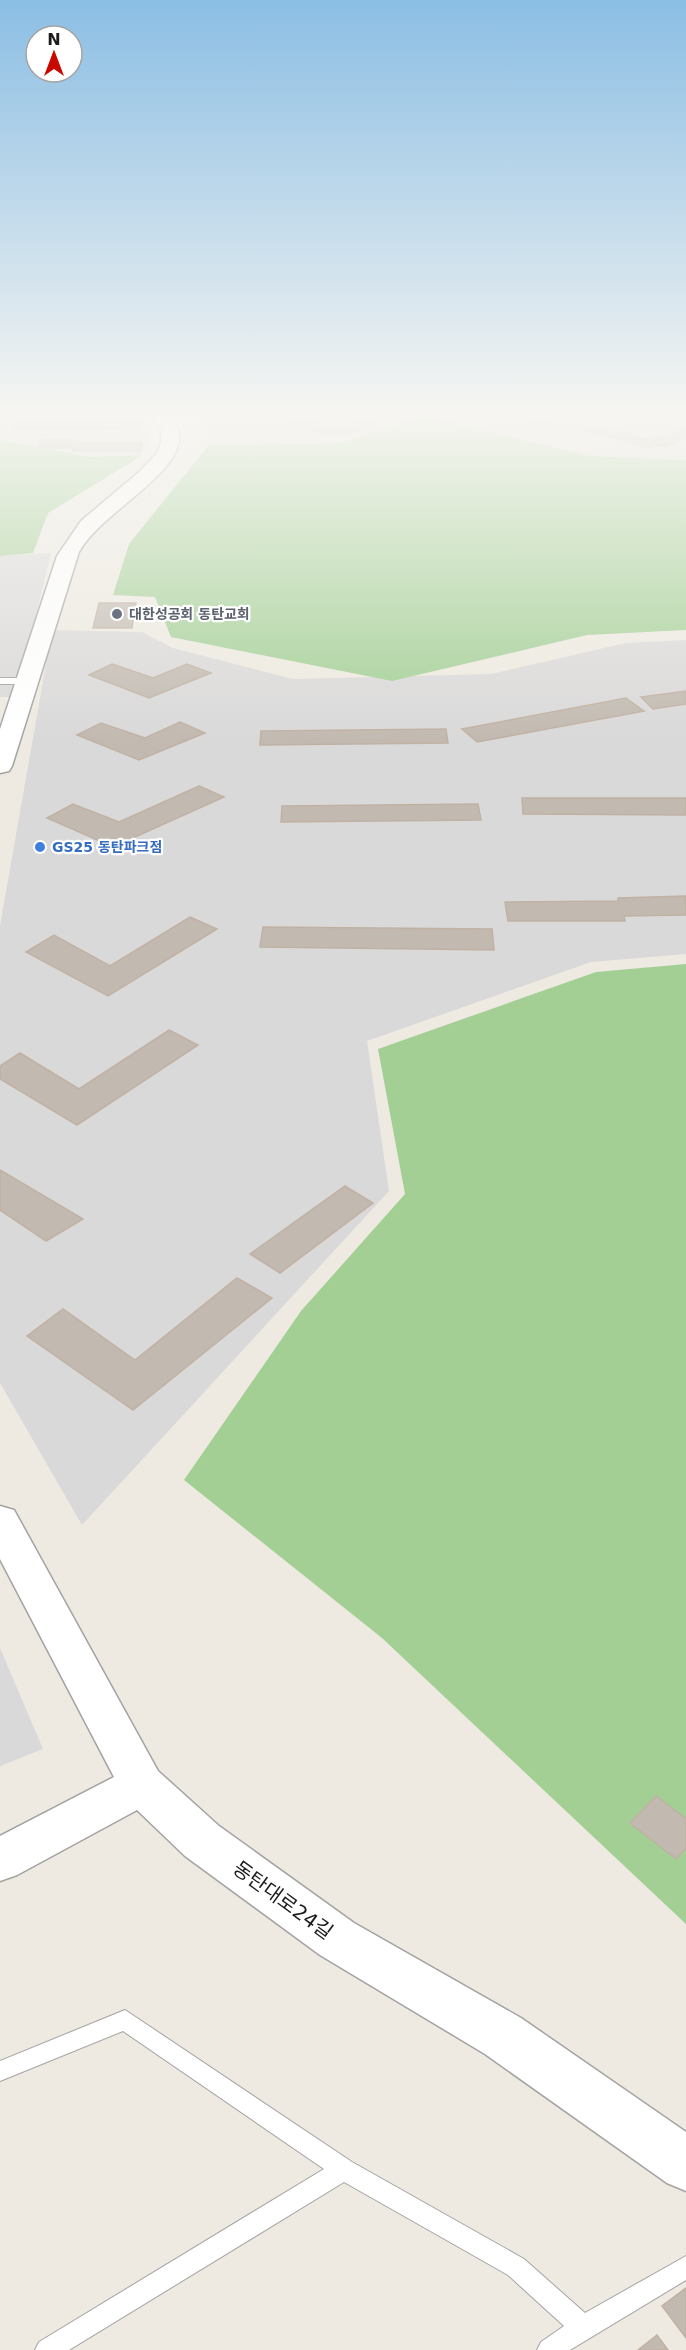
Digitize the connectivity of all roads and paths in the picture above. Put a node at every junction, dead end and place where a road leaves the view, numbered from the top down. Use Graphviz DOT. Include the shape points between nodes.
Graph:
graph roads {
  1 [pos="95,521"];
  2 [pos="0,681"];
  3 [pos="27,681"];
  4 [pos="0,766"];
  5 [pos="0,1521"];
  6 [pos="142,1785"];
  7 [pos="0,1860"];
  8 [pos="0,2071"];
  9 [pos="686,2164"];
  10 [pos="344,2170"];
  11 [pos="686,2267"];
  12 [pos="583,2327"];
  13 [pos="47,2350"];
  14 [pos="549,2350"];
  1 -- 3 [label="street" via="76,539 67,556"];
  2 -- 3 [label="lane"];
  3 -- 4 [label="street"];
  5 -- 6 [label="street, 동탄대로24길"];
  6 -- 7 [label="street"];
  6 -- 9 [label="street, 동탄대로24길" via="202,1841 337,1939 503,2036"];
  8 -- 10 [label="lane" via="124,2020"];
  10 -- 12 [label="lane" via="516,2267"];
  10 -- 13 [label="lane"];
  11 -- 12 [label="lane"];
  12 -- 14 [label="lane"];
}
